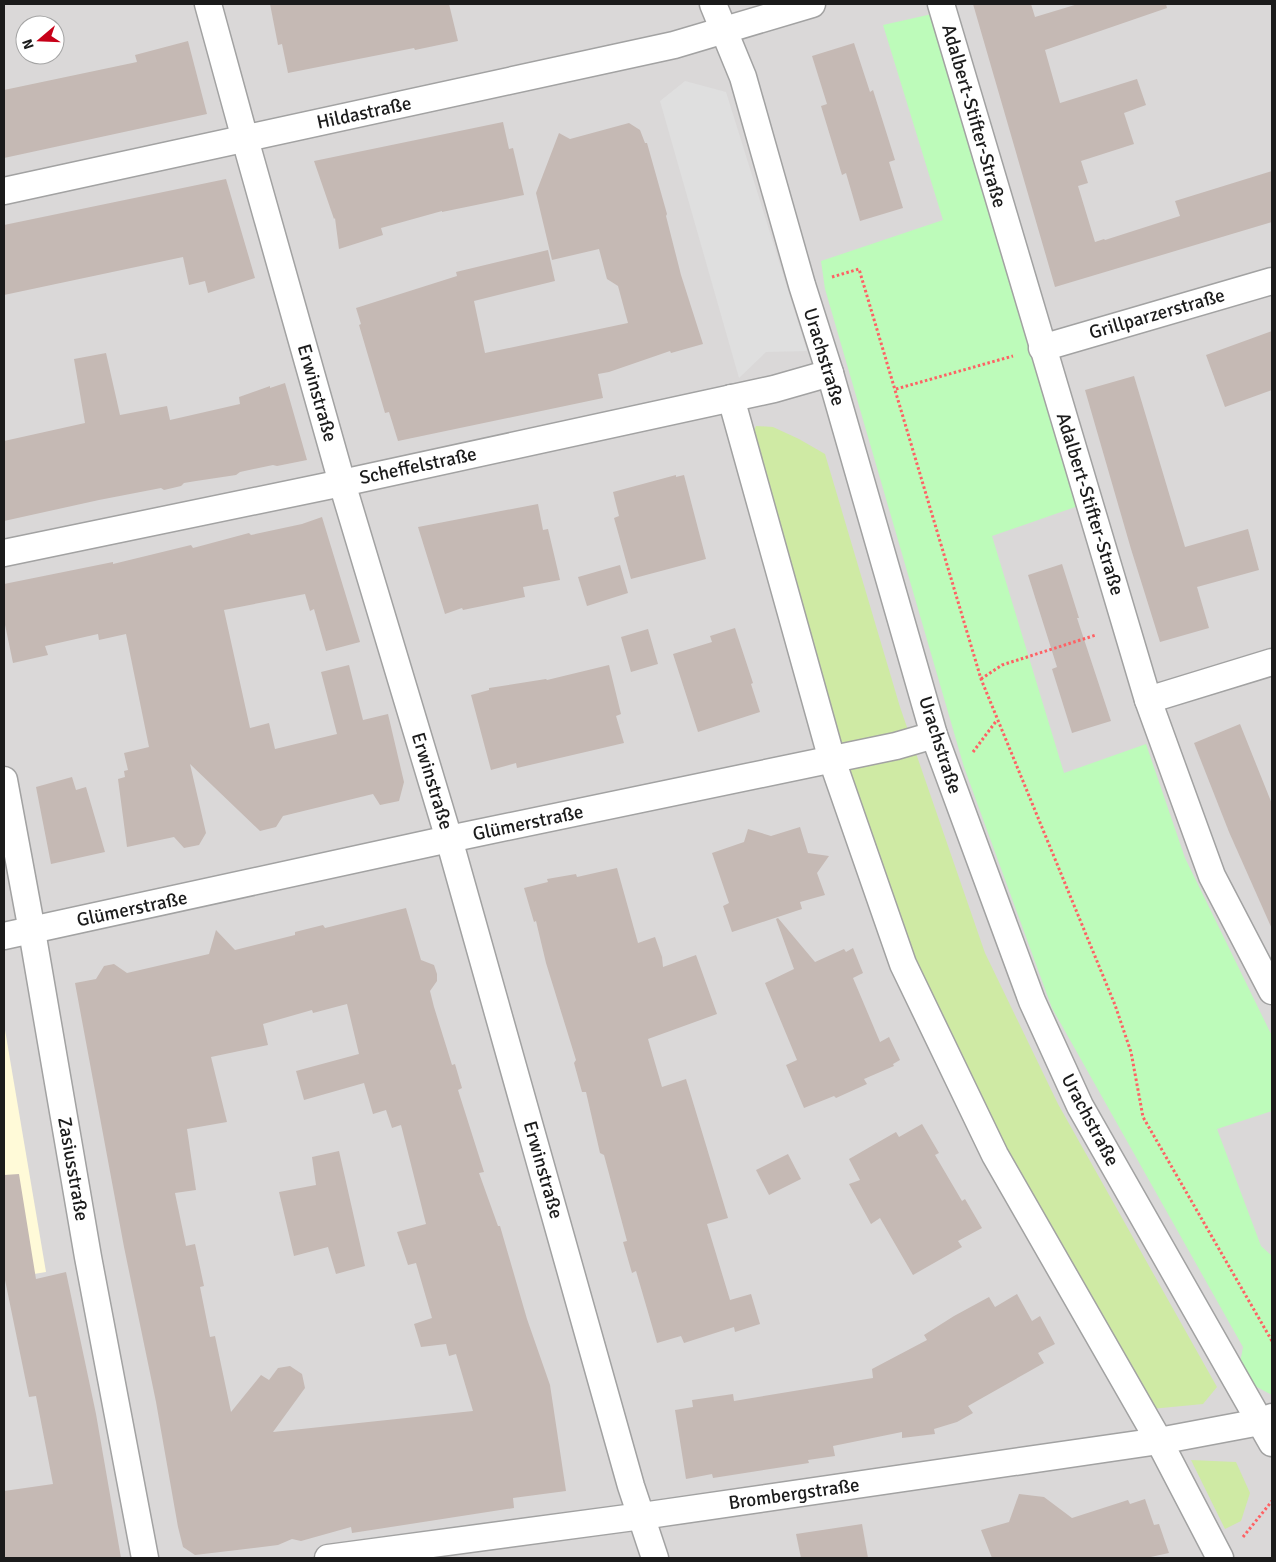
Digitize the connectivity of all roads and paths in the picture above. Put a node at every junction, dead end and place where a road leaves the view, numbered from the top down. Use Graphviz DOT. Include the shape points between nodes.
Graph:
graph roads {
  1 [pos="208,4"];
  2 [pos="713,4"];
  3 [pos="812,4"];
  4 [pos="940,4"];
  5 [pos="723,29"];
  6 [pos="244,139"];
  7 [pos="4,191"];
  8 [pos="1272,281"];
  9 [pos="802,285"];
  10 [pos="1042,348"];
  11 [pos="830,373"];
  12 [pos="896,389"];
  13 [pos="730,398"];
  14 [pos="342,483"];
  15 [pos="4,553"];
  16 [pos="1127,625"];
  17 [pos="1272,662"];
  18 [pos="981,679"];
  19 [pos="1148,700"];
  20 [pos="997,720"];
  21 [pos="934,735"];
  22 [pos="832,760"];
  23 [pos="947,770"];
  24 [pos="4,780"];
  25 [pos="450,839"];
  26 [pos="32,931"];
  27 [pos="4,936"];
  28 [pos="1272,991"];
  29 [pos="1272,1340"];
  30 [pos="1268,1427"];
  31 [pos="1159,1440"];
  32 [pos="1272,1501"];
  33 [pos="642,1516"];
  34 [pos="1243,1538"];
  35 [pos="145,1558"];
  36 [pos="328,1558"];
  37 [pos="655,1558"];
  38 [pos="1220,1558"];
  1 -- 6 [label="street, Erwinstraße"];
  2 -- 5 [label="street, Urachstraße"];
  3 -- 5 [label="street, Hildastraße"];
  4 -- 10 [label="street, Adalbert-Stifter-Straße"];
  5 -- 6 [label="street, Hildastraße" via="674,45"];
  5 -- 9 [label="street, Urachstraße" via="743,77"];
  6 -- 7 [label="street, Hildastraße"];
  6 -- 14 [label="street, Erwinstraße"];
  8 -- 10 [label="street, Grillparzerstraße"];
  9 -- 11 [label="street, Urachstraße"];
  9 -- 12 [label="path" via="859,269"];
  10 -- 12 [label="path"];
  10 -- 16 [label="street, Adalbert-Stifter-Straße"];
  11 -- 13 [label="street, Scheffelstraße"];
  11 -- 21 [label="street, Urachstraße"];
  12 -- 18 [label="path"];
  13 -- 14 [label="street, Scheffelstraße"];
  13 -- 22 [label="street"];
  14 -- 15 [label="street, Scheffelstraße"];
  14 -- 25 [label="street, Erwinstraße"];
  16 -- 18 [label="path" via="1002,665"];
  16 -- 19 [label="street, Adalbert-Stifter-Straße"];
  17 -- 19 [label="street"];
  18 -- 20 [label="path"];
  19 -- 28 [label="street, Adalbert-Stifter-Straße" via="1212,876"];
  20 -- 23 [label="path" via="965,763"];
  20 -- 29 [label="path" via="1115,1005 1130,1052 1144,1117"];
  21 -- 22 [label="street, Glümerstraße"];
  21 -- 23 [label="street, Urachstraße"];
  22 -- 25 [label="street, Glümerstraße"];
  22 -- 31 [label="street" via="907,973 995,1155"];
  23 -- 30 [label="street, Urachstraße" via="1032,1001 1080,1106"];
  24 -- 26 [label="street, Zasiusstraße"];
  25 -- 26 [label="street, Glümerstraße"];
  25 -- 33 [label="street, Erwinstraße"];
  26 -- 27 [label="street, Glümerstraße"];
  26 -- 35 [label="street, Zasiusstraße" via="86,1248"];
  30 -- 31 [label="street, Brombergstraße"];
  31 -- 33 [label="street, Brombergstraße"];
  31 -- 38 [label="street"];
  32 -- 34 [label="path"];
  33 -- 36 [label="street, Brombergstraße"];
  33 -- 37 [label="street, Erwinstraße"];
}
